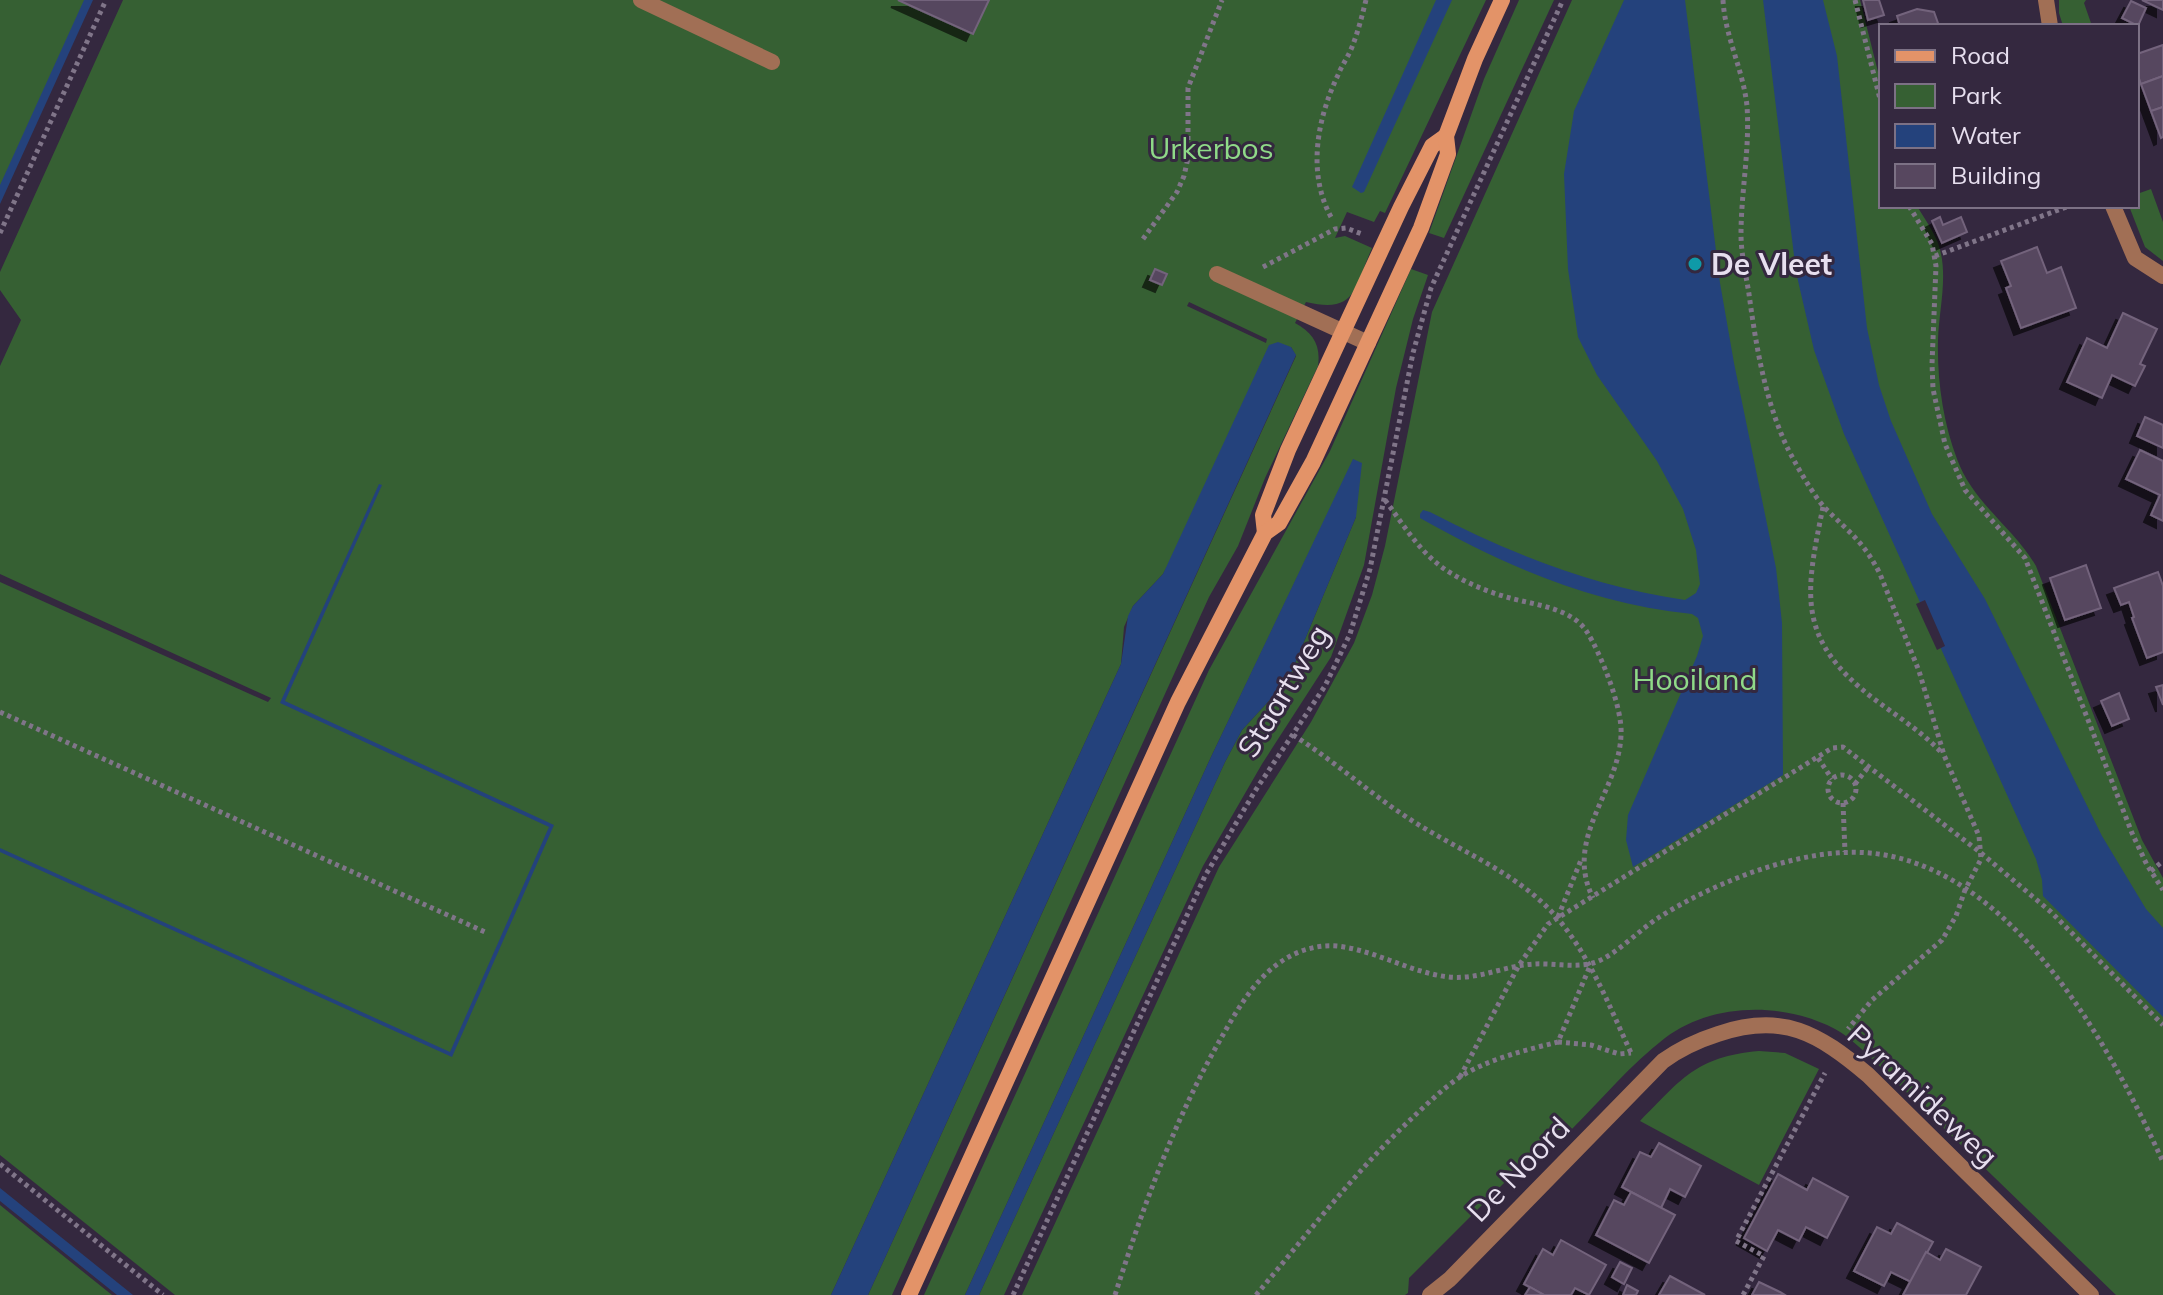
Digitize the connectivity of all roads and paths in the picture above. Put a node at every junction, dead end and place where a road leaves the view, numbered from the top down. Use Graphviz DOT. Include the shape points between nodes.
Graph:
graph roads {
  1 [pos="106,0"];
  2 [pos="641,0"];
  3 [pos="1222,0"];
  4 [pos="1366,0"];
  5 [pos="1502,0"];
  6 [pos="1563,0"];
  7 [pos="1723,0"];
  8 [pos="1855,0"];
  9 [pos="2046,0"];
  10 [pos="2050,24"];
  11 [pos="772,62"];
  12 [pos="1879,95"];
  13 [pos="1446,136"];
  14 [pos="1910,208"];
  15 [pos="2064,208"];
  16 [pos="2114,208"];
  17 [pos="1331,217"];
  18 [pos="0,233"];
  19 [pos="1143,239"];
  20 [pos="1372,239"];
  21 [pos="1440,249"];
  22 [pos="1447,252"];
  23 [pos="1934,256"];
  24 [pos="1217,274"];
  25 [pos="1250,274"];
  26 [pos="2163,276"];
  27 [pos="1344,332"];
  28 [pos="1368,343"];
  29 [pos="1385,499"];
  30 [pos="1823,507"];
  31 [pos="1265,533"];
  32 [pos="0,712"];
  33 [pos="1293,735"];
  34 [pos="1944,755"];
  35 [pos="1818,758"];
  36 [pos="1869,766"];
  37 [pos="1832,779"];
  38 [pos="1855,784"];
  39 [pos="1843,803"];
  40 [pos="1585,848"];
  41 [pos="1845,852"];
  42 [pos="1981,853"];
  43 [pos="2163,861"];
  44 [pos="2151,871"];
  45 [pos="1965,890"];
  46 [pos="2163,890"];
  47 [pos="1593,898"];
  48 [pos="1558,918"];
  49 [pos="485,932"];
  50 [pos="1519,965"];
  51 [pos="1590,965"];
  52 [pos="2163,1025"];
  53 [pos="1845,1035"];
  54 [pos="1558,1042"];
  55 [pos="1632,1053"];
  56 [pos="1827,1068"];
  57 [pos="1460,1077"];
  58 [pos="1645,1080"];
  59 [pos="2163,1162"];
  60 [pos="0,1164"];
  61 [pos="163,1295"];
  62 [pos="909,1295"];
  63 [pos="1013,1295"];
  64 [pos="1115,1295"];
  65 [pos="1256,1295"];
  66 [pos="1430,1295"];
  67 [pos="1743,1295"];
  68 [pos="2091,1295"];
  1 -- 18 [label="path"];
  2 -- 11 [label="street"];
  3 -- 19 [label="path" via="1188,88 1184,176"];
  4 -- 17 [label="path" via="1319,129 1318,179"];
  5 -- 13 [label="main road"];
  6 -- 22 [label="path, Staartweg"];
  7 -- 30 [label="path" via="1747,109 1741,238 1756,348 1786,446"];
  8 -- 12 [label="path"];
  9 -- 10 [label="street"];
  13 -- 27 [label="main road" via="1432,146"];
  13 -- 28 [label="main road" via="1448,154 1426,216"];
  14 -- 23 [label="path"];
  15 -- 23 [label="path"];
  16 -- 26 [label="street" via="2135,258"];
  20 -- 25 [label="path" via="1335,229"];
  21 -- 22 [label="path"];
  22 -- 29 [label="path, Staartweg" via="1435,268 1417,337"];
  23 -- 44 [label="path" via="1933,389 1945,444 1965,490 2025,558"];
  24 -- 27 [label="street"];
  27 -- 28 [label="street"];
  27 -- 31 [label="main road" via="1288,450 1263,515"];
  28 -- 31 [label="main road" via="1313,462 1279,523"];
  29 -- 33 [label="path, Staartweg" via="1350,634"];
  29 -- 40 [label="path" via="1418,546 1440,566 1489,591 1564,614 1588,633 1619,711 1621,739"];
  30 -- 34 [label="path" via="1848,528 1880,574 1919,671"];
  30 -- 34 [label="path" via="1810,603 1824,648 1852,681"];
  31 -- 62 [label="main road" via="1183,690"];
  32 -- 49 [label="path"];
  33 -- 48 [label="path" via="1405,816 1521,885"];
  33 -- 63 [label="path, Staartweg" via="1194,896"];
  34 -- 42 [label="path" via="1979,836"];
  35 -- 36 [label="path" via="1843,747"];
  35 -- 37 [label="path"];
  35 -- 47 [label="path"];
  36 -- 38 [label="path"];
  36 -- 42 [label="path"];
  37 -- 38 [label="path" via="1845,776"];
  37 -- 39 [label="path" via="1830,795"];
  38 -- 39 [label="path" via="1854,797"];
  39 -- 41 [label="path"];
  40 -- 47 [label="path" via="1585,883"];
  40 -- 48 [label="path"];
  41 -- 45 [label="path" via="1900,859"];
  41 -- 51 [label="path" via="1781,863 1722,885 1658,918"];
  42 -- 45 [label="path"];
  42 -- 52 [label="path" via="2051,912"];
  43 -- 44 [label="path"];
  44 -- 46 [label="path"];
  45 -- 53 [label="path" via="1942,940 1872,1000"];
  45 -- 59 [label="path" via="2012,927 2075,1003 2120,1072"];
  47 -- 48 [label="path"];
  48 -- 50 [label="path"];
  48 -- 51 [label="path"];
  50 -- 51 [label="path"];
  50 -- 57 [label="path"];
  50 -- 64 [label="path" via="1453,977 1322,946 1301,951 1267,973 1239,1009 1195,1085 1160,1164"];
  51 -- 54 [label="path"];
  51 -- 55 [label="path"];
  54 -- 55 [label="path"];
  54 -- 57 [label="path"];
  55 -- 58 [label="path"];
  56 -- 67 [label="path" via="1736,1241 1764,1256"];
  57 -- 65 [label="path" via="1380,1149"];
  58 -- 66 [label="street, De Noord"];
  58 -- 68 [label="street, Pyramideweg" via="1685,1045 1744,1025 1779,1024 1808,1032 1868,1075"];
  60 -- 61 [label="path"];
}
